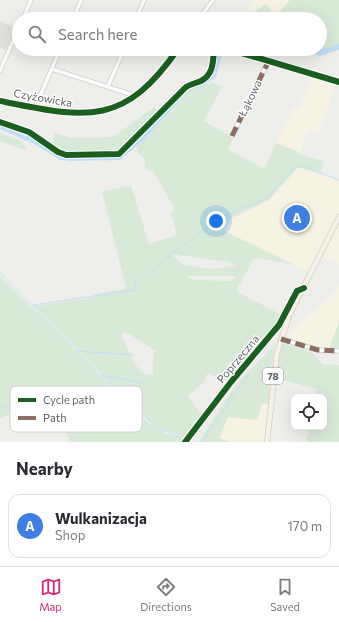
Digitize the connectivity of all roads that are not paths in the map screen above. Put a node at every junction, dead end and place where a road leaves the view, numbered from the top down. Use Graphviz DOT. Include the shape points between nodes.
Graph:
graph roads {
  1 [pos="31,0"];
  2 [pos="80,0"];
  3 [pos="144,0"];
  4 [pos="213,0"];
  5 [pos="26,12"];
  6 [pos="75,12"];
  7 [pos="139,12"];
  8 [pos="204,12"];
  9 [pos="12,44"];
  10 [pos="57,56"];
  11 [pos="121,56"];
  12 [pos="173,56"];
  13 [pos="254,56"];
  14 [pos="269,60"];
  15 [pos="52,69"];
  16 [pos="0,71"];
  17 [pos="339,82"];
  18 [pos="108,86"];
  19 [pos="136,96"];
  20 [pos="0,101"];
  21 [pos="35,108"];
  22 [pos="232,136"];
  23 [pos="339,217"];
  24 [pos="304,288"];
  25 [pos="281,339"];
  26 [pos="339,351"];
  27 [pos="269,441"];
  28 [pos="185,442"];
  1 -- 5 [label="street"];
  2 -- 6 [label="street"];
  3 -- 7 [label="street"];
  4 -- 8 [label="street"];
  9 -- 16 [label="street"];
  10 -- 15 [label="street"];
  11 -- 18 [label="street"];
  12 -- 19 [label="street, Czyżowicka" via="160,74"];
  13 -- 14 [label="street"];
  14 -- 17 [label="street"];
  14 -- 22 [label="street, Łąkowa"];
  15 -- 18 [label="street"];
  15 -- 21 [label="street"];
  18 -- 19 [label="street"];
  19 -- 21 [label="street, Czyżowicka" via="118,106 90,113 71,114"];
  20 -- 21 [label="street, Czyżowicka"];
  23 -- 24 [label="main road, 78"];
  24 -- 25 [label="main road, 78" via="289,316"];
  24 -- 28 [label="street, Poprzeczna" via="297,291 279,325"];
  25 -- 26 [label="street" via="318,350"];
  25 -- 27 [label="main road, 78" via="274,364"];
}
